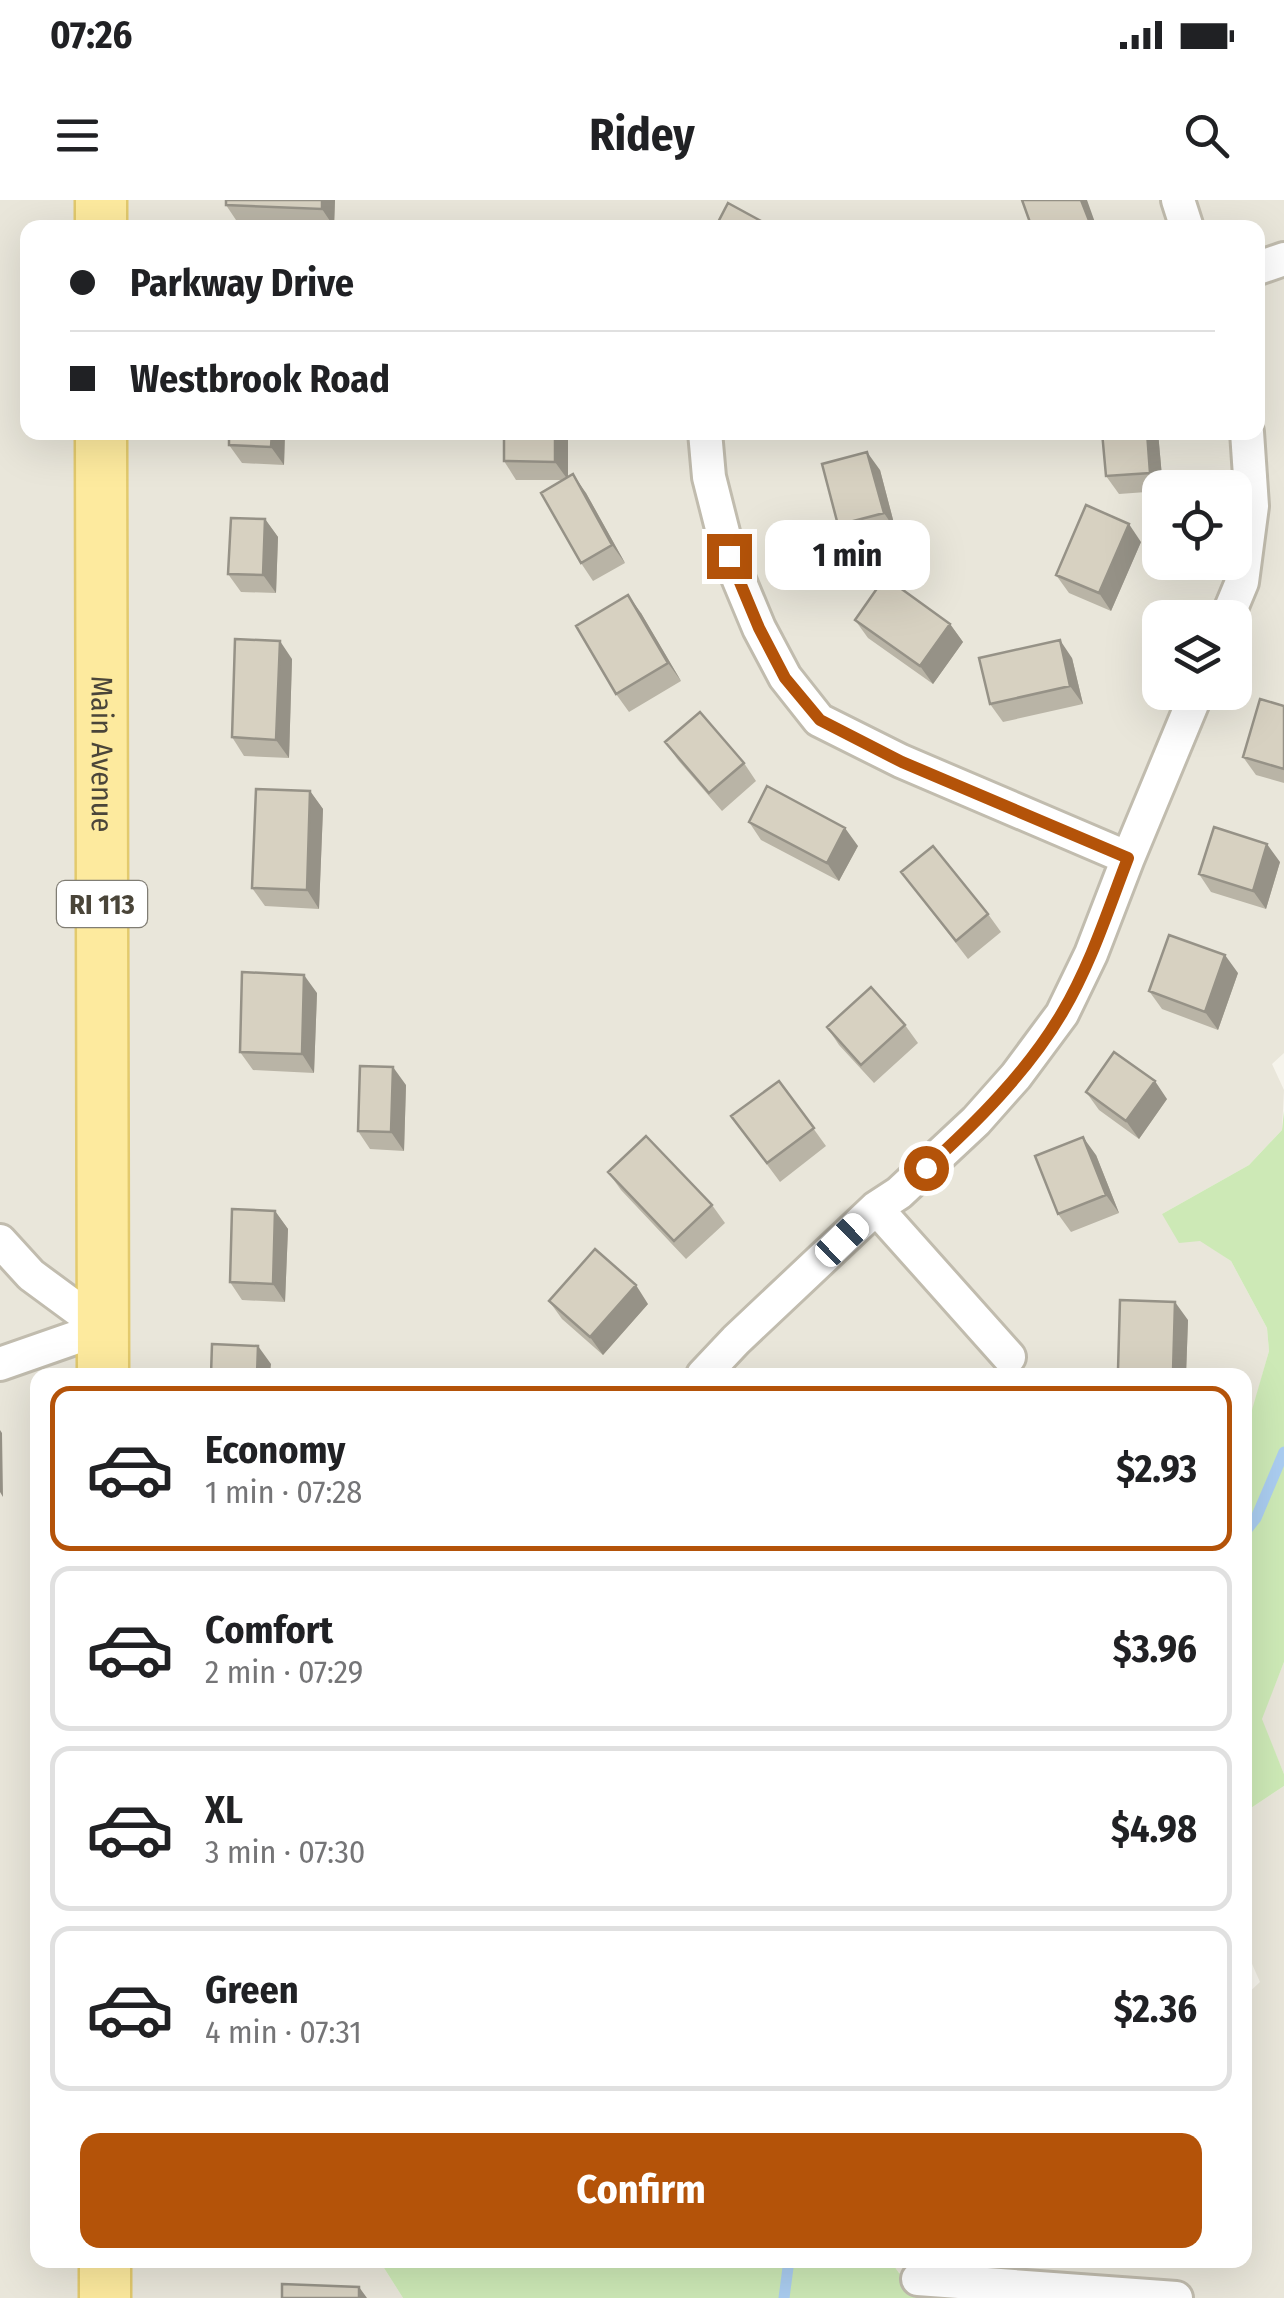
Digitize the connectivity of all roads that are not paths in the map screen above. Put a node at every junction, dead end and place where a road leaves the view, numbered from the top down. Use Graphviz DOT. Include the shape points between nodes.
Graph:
graph roads {
  1 [pos="101,440"];
  2 [pos="706,440"];
  3 [pos="1248,440"];
  4 [pos="1235,600"];
  5 [pos="1190,710"];
  6 [pos="1128,858"];
  7 [pos="876,1208"];
  8 [pos="0,1241"];
  9 [pos="103,1352"];
  10 [pos="1009,1357"];
  11 [pos="0,1364"];
  12 [pos="710,1368"];
  13 [pos="105,2268"];
  14 [pos="918,2279"];
  15 [pos="105,2298"];
  16 [pos="1176,2298"];
  1 -- 9 [label="main road, Main Avenue / RI 113"];
  2 -- 6 [label="street" via="729,556 785,678 820,720"];
  3 -- 4 [label="street" via="1252,506"];
  5 -- 6 [label="street"];
  6 -- 7 [label="street" via="1062,1014 976,1122"];
  7 -- 10 [label="street"];
  7 -- 12 [label="street"];
  8 -- 9 [label="street"];
  9 -- 11 [label="street"];
  13 -- 15 [label="main road"];
  14 -- 16 [label="street"];
}
